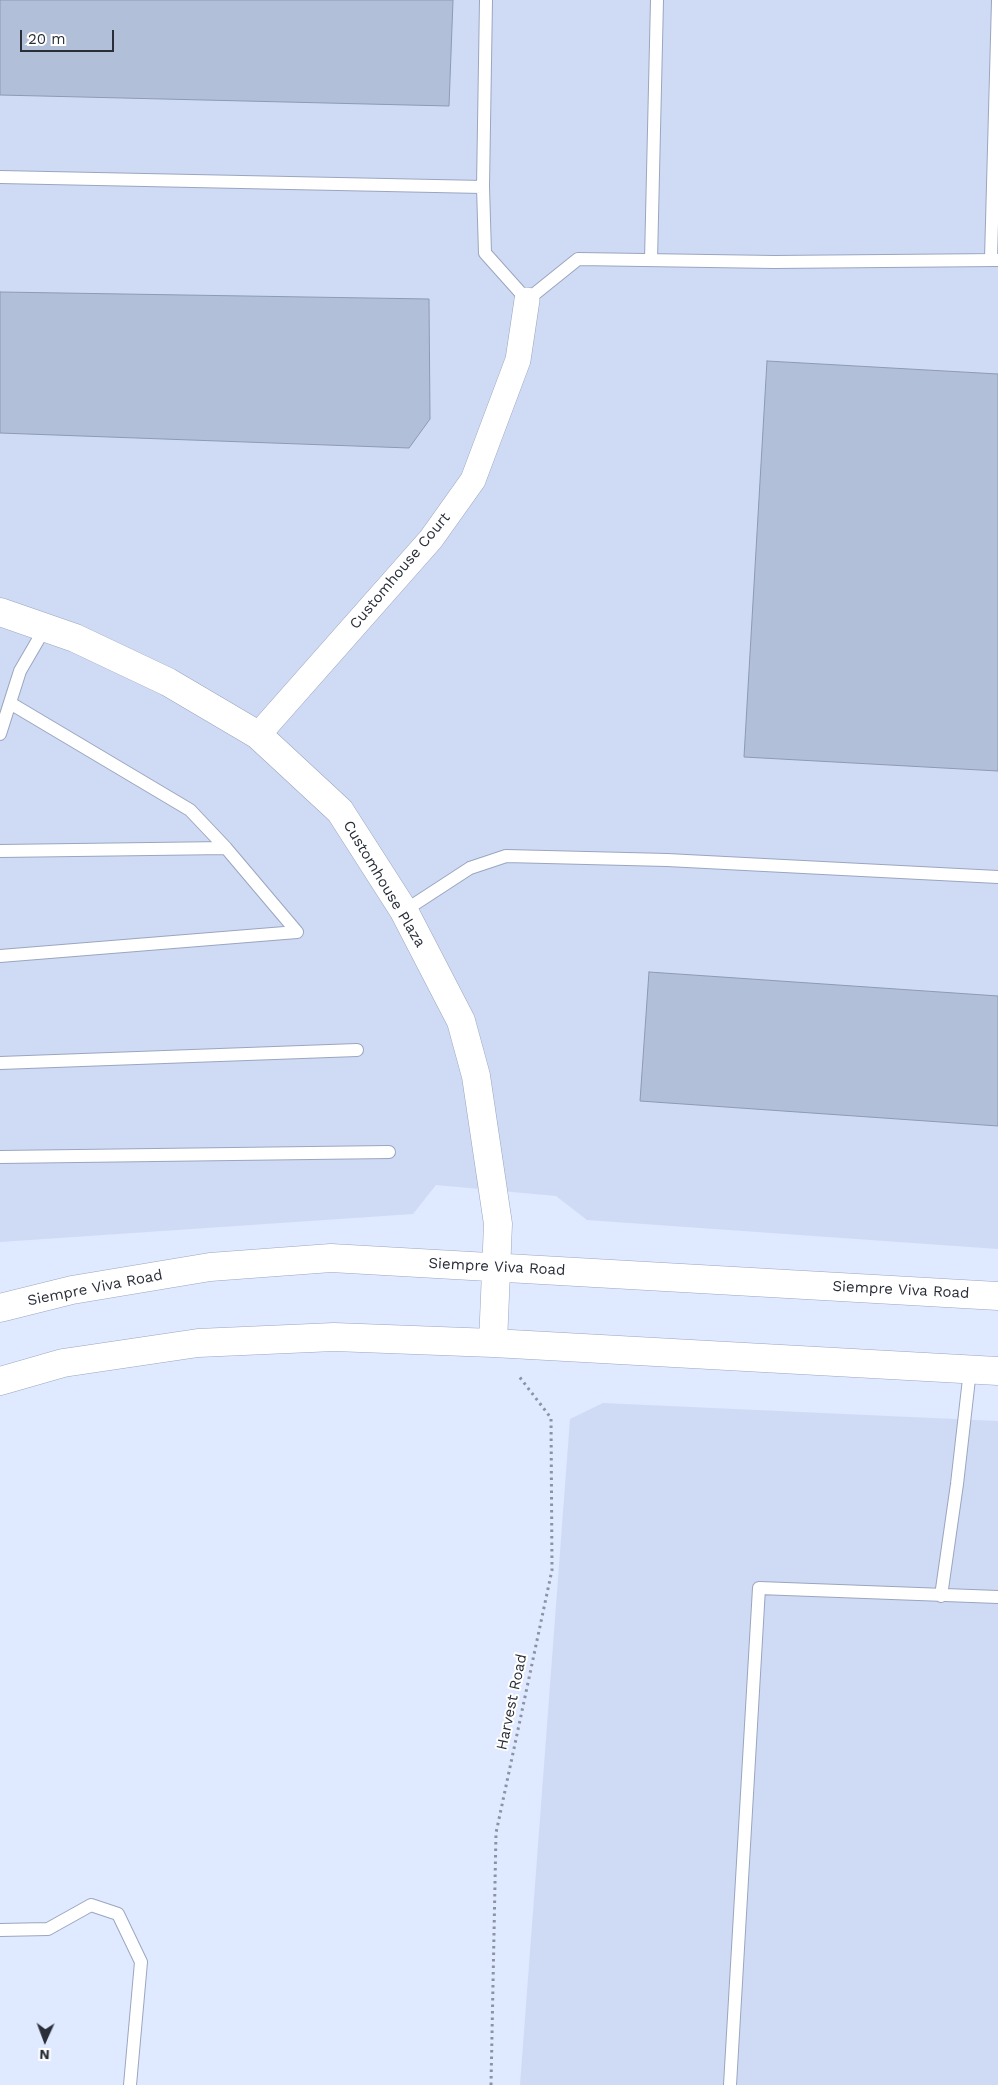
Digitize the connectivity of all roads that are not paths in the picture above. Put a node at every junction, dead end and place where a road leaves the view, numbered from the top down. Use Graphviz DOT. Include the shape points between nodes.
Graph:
graph roads {
  1 [pos="486,0"];
  2 [pos="657,0"];
  3 [pos="998,1"];
  4 [pos="0,177"];
  5 [pos="483,187"];
  6 [pos="994,259"];
  7 [pos="651,260"];
  8 [pos="527,300"];
  9 [pos="0,612"];
  10 [pos="45,628"];
  11 [pos="10,703"];
  12 [pos="0,734"];
  13 [pos="258,734"];
  14 [pos="226,848"];
  15 [pos="0,851"];
  16 [pos="998,877"];
  17 [pos="404,911"];
  18 [pos="0,956"];
  19 [pos="357,1050"];
  20 [pos="0,1064"];
  21 [pos="389,1152"];
  22 [pos="0,1157"];
  23 [pos="496,1267"];
  24 [pos="998,1296"];
  25 [pos="0,1308"];
  26 [pos="493,1343"];
  27 [pos="970,1370"];
  28 [pos="998,1371"];
  29 [pos="0,1381"];
  30 [pos="941,1596"];
  31 [pos="998,1597"];
  32 [pos="0,1930"];
  33 [pos="130,2085"];
  34 [pos="730,2085"];
  1 -- 5 [label="lane"];
  2 -- 7 [label="lane"];
  3 -- 6 [label="lane"];
  4 -- 5 [label="lane"];
  5 -- 8 [label="lane" via="485,253"];
  6 -- 7 [label="lane"];
  7 -- 8 [label="lane" via="578,259"];
  8 -- 13 [label="street, Customhouse Court" via="518,360 473,480 430,539"];
  9 -- 10 [label="main road, Customhouse Plaza"];
  10 -- 11 [label="lane" via="20,671"];
  10 -- 13 [label="main road, Customhouse Plaza" via="75,638 168,682"];
  11 -- 12 [label="lane"];
  11 -- 14 [label="lane" via="190,810"];
  13 -- 17 [label="main road, Customhouse Plaza" via="340,811"];
  14 -- 15 [label="lane"];
  14 -- 18 [label="lane" via="297,932"];
  16 -- 17 [label="lane" via="667,860 506,856 470,868"];
  17 -- 23 [label="main road, Customhouse Plaza" via="461,1021 476,1076 498,1224"];
  19 -- 20 [label="lane"];
  21 -- 22 [label="lane"];
  23 -- 24 [label="main road, Siempre Viva Road"];
  23 -- 25 [label="main road, Siempre Viva Road" via="331,1258 210,1267 72,1290"];
  23 -- 26 [label="main road, Customhouse Plaza"];
  26 -- 27 [label="main road"];
  26 -- 29 [label="main road" via="334,1337 198,1343 63,1363"];
  27 -- 28 [label="main road"];
  27 -- 30 [label="lane" via="958,1484"];
  30 -- 31 [label="lane"];
  30 -- 34 [label="lane" via="759,1588"];
  32 -- 33 [label="lane" via="48,1929 91,1905 118,1914 141,1962"];
}
